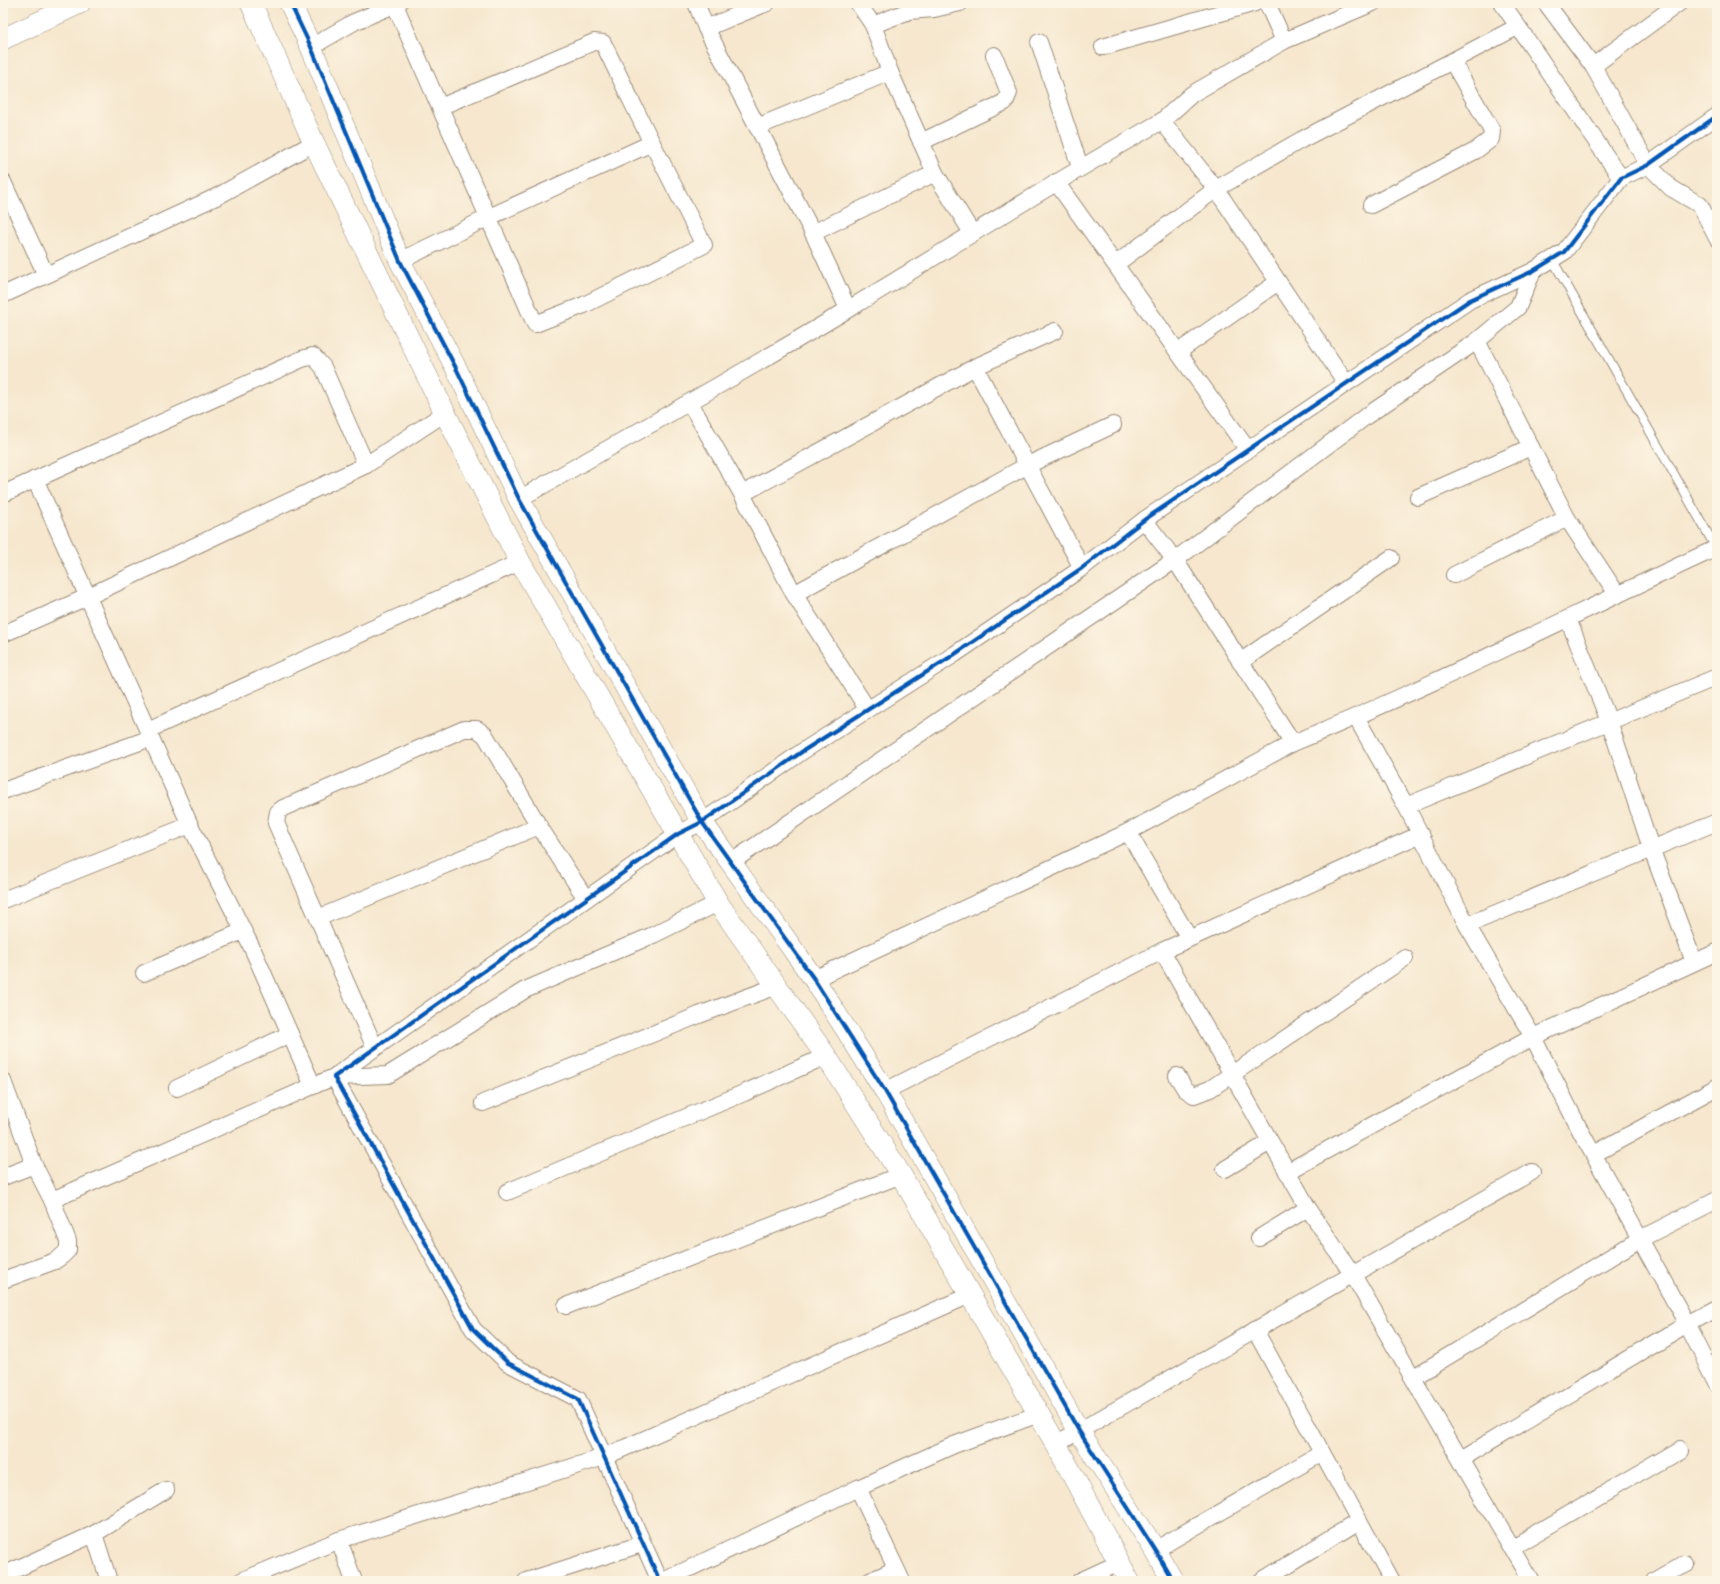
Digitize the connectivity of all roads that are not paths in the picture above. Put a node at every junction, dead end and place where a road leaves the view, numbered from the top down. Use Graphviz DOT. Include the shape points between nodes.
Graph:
graph roads {
  1 [pos="80,3"];
  2 [pos="251,3"];
  3 [pos="290,3"];
  4 [pos="696,3"];
  5 [pos="767,3"];
  6 [pos="858,3"];
  7 [pos="960,3"];
  8 [pos="1255,3"];
  9 [pos="1267,3"];
  10 [pos="1373,3"];
  11 [pos="1502,3"];
  12 [pos="1546,3"];
  13 [pos="1679,3"];
  14 [pos="397,4"];
  15 [pos="873,25"];
  16 [pos="1517,27"];
  17 [pos="706,28"];
  18 [pos="3,39"];
  19 [pos="1284,41"];
  20 [pos="1039,42"];
  21 [pos="311,46"];
  22 [pos="1103,47"];
  23 [pos="994,55"];
  24 [pos="1452,61"];
  25 [pos="1593,66"];
  26 [pos="890,72"];
  27 [pos="440,107"];
  28 [pos="1717,116"];
  29 [pos="1162,121"];
  30 [pos="757,128"];
  31 [pos="314,142"];
  32 [pos="921,142"];
  33 [pos="652,143"];
  34 [pos="1648,165"];
  35 [pos="1080,167"];
  36 [pos="935,173"];
  37 [pos="1621,178"];
  38 [pos="3,182"];
  39 [pos="1056,182"];
  40 [pos="1216,189"];
  41 [pos="1371,205"];
  42 [pos="487,218"];
  43 [pos="813,233"];
  44 [pos="972,233"];
  45 [pos="1717,238"];
  46 [pos="1552,259"];
  47 [pos="400,261"];
  48 [pos="1116,264"];
  49 [pos="1533,271"];
  50 [pos="46,275"];
  51 [pos="1278,282"];
  52 [pos="3,296"];
  53 [pos="848,309"];
  54 [pos="1055,331"];
  55 [pos="1477,341"];
  56 [pos="1178,352"];
  57 [pos="975,367"];
  58 [pos="1346,383"];
  59 [pos="690,403"];
  60 [pos="445,413"];
  61 [pos="1113,424"];
  62 [pos="1531,447"];
  63 [pos="1248,450"];
  64 [pos="366,465"];
  65 [pos="1028,465"];
  66 [pos="35,479"];
  67 [pos="3,494"];
  68 [pos="742,494"];
  69 [pos="1418,497"];
  70 [pos="519,498"];
  71 [pos="1567,518"];
  72 [pos="1144,520"];
  73 [pos="1716,548"];
  74 [pos="1391,558"];
  75 [pos="1174,560"];
  76 [pos="520,562"];
  77 [pos="1082,568"];
  78 [pos="1454,575"];
  79 [pos="794,594"];
  80 [pos="1617,594"];
  81 [pos="87,597"];
  82 [pos="1568,619"];
  83 [pos="3,634"];
  84 [pos="1240,662"];
  85 [pos="1717,677"];
  86 [pos="868,710"];
  87 [pos="1356,717"];
  88 [pos="1609,721"];
  89 [pos="150,734"];
  90 [pos="1293,742"];
  91 [pos="3,791"];
  92 [pos="1406,806"];
  93 [pos="702,822"];
  94 [pos="1717,822"];
  95 [pos="190,825"];
  96 [pos="539,826"];
  97 [pos="1128,832"];
  98 [pos="678,834"];
  99 [pos="1421,834"];
  100 [pos="1651,848"];
  101 [pos="730,863"];
  102 [pos="586,899"];
  103 [pos="3,900"];
  104 [pos="718,903"];
  105 [pos="318,918"];
  106 [pos="1466,925"];
  107 [pos="242,931"];
  108 [pos="1189,938"];
  109 [pos="1162,951"];
  110 [pos="1717,952"];
  111 [pos="1405,958"];
  112 [pos="1694,962"];
  113 [pos="144,973"];
  114 [pos="814,979"];
  115 [pos="777,986"];
  116 [pos="290,1034"];
  117 [pos="1532,1037"];
  118 [pos="375,1048"];
  119 [pos="826,1056"];
  120 [pos="1232,1075"];
  121 [pos="1178,1076"];
  122 [pos="334,1077"];
  123 [pos="3,1081"];
  124 [pos="313,1086"];
  125 [pos="1717,1087"];
  126 [pos="177,1088"];
  127 [pos="885,1091"];
  128 [pos="483,1103"];
  129 [pos="8,1111"];
  130 [pos="1270,1142"];
  131 [pos="1594,1154"];
  132 [pos="34,1165"];
  133 [pos="1225,1169"];
  134 [pos="1287,1172"];
  135 [pos="1532,1172"];
  136 [pos="901,1175"];
  137 [pos="3,1177"];
  138 [pos="506,1192"];
  139 [pos="52,1200"];
  140 [pos="1717,1200"];
  141 [pos="1308,1208"];
  142 [pos="1259,1238"];
  143 [pos="1640,1239"];
  144 [pos="1353,1275"];
  145 [pos="3,1280"];
  146 [pos="970,1295"];
  147 [pos="566,1306"];
  148 [pos="1717,1308"];
  149 [pos="1687,1324"];
  150 [pos="1255,1330"];
  151 [pos="1414,1377"];
  152 [pos="1717,1383"];
  153 [pos="1039,1414"];
  154 [pos="1079,1431"];
  155 [pos="1056,1444"];
  156 [pos="1680,1449"];
  157 [pos="1322,1453"];
  158 [pos="604,1457"];
  159 [pos="1461,1459"];
  160 [pos="858,1488"];
  161 [pos="166,1490"];
  162 [pos="1359,1521"];
  163 [pos="94,1534"];
  164 [pos="339,1540"];
  165 [pos="642,1544"];
  166 [pos="1512,1547"];
  167 [pos="1155,1550"];
  168 [pos="1684,1564"];
  169 [pos="1124,1572"];
  170 [pos="3,1575"];
  171 [pos="899,1575"];
  172 [pos="109,1581"];
  173 [pos="241,1581"];
  174 [pos="354,1581"];
  175 [pos="526,1581"];
  176 [pos="660,1581"];
  177 [pos="663,1581"];
  178 [pos="870,1581"];
  179 [pos="1080,1581"];
  180 [pos="1172,1581"];
  181 [pos="1261,1581"];
  182 [pos="1392,1581"];
  183 [pos="1531,1581"];
  184 [pos="1655,1581"];
  1 -- 18 [label="street"];
  2 -- 31 [label="street"];
  3 -- 21 [label="street"];
  4 -- 17 [label="street"];
  5 -- 17 [label="street"];
  6 -- 15 [label="street"];
  7 -- 15 [label="street" via="909,11"];
  8 -- 22 [label="street"];
  9 -- 19 [label="street"];
  10 -- 19 [label="street"];
  11 -- 16 [label="street"];
  12 -- 25 [label="street"];
  13 -- 25 [label="street"];
  14 -- 21 [label="street" via="354,22"];
  14 -- 27 [label="street"];
  15 -- 26 [label="street"];
  16 -- 24 [label="street"];
  16 -- 37 [label="street"];
  17 -- 30 [label="street"];
  19 -- 29 [label="street" via="1192,94"];
  20 -- 35 [label="street"];
  21 -- 47 [label="street"];
  23 -- 32 [label="street" via="1008,93 1005,102"];
  24 -- 40 [label="street" via="1301,140"];
  24 -- 41 [label="street" via="1492,131 1491,139 1475,151"];
  25 -- 34 [label="street"];
  26 -- 30 [label="street"];
  26 -- 32 [label="street"];
  27 -- 33 [label="street" via="594,42 603,43"];
  27 -- 42 [label="street"];
  28 -- 34 [label="street"];
  29 -- 35 [label="street"];
  29 -- 40 [label="street"];
  30 -- 43 [label="street"];
  31 -- 50 [label="street" via="218,196"];
  31 -- 60 [label="street"];
  32 -- 36 [label="street"];
  33 -- 42 [label="street"];
  33 -- 42 [label="street" via="704,245 584,305 535,324"];
  34 -- 37 [label="street"];
  34 -- 45 [label="street" via="1671,188 1700,205"];
  35 -- 39 [label="street"];
  36 -- 43 [label="street"];
  36 -- 44 [label="street"];
  37 -- 46 [label="street" via="1564,252"];
  38 -- 50 [label="street"];
  39 -- 44 [label="street"];
  39 -- 48 [label="street"];
  40 -- 48 [label="street"];
  40 -- 51 [label="street"];
  42 -- 47 [label="street"];
  43 -- 53 [label="street"];
  44 -- 53 [label="street"];
  46 -- 49 [label="street"];
  46 -- 73 [label="lane"];
  47 -- 70 [label="street" via="457,370"];
  48 -- 56 [label="street"];
  49 -- 55 [label="street" via="1518,307"];
  49 -- 58 [label="street" via="1470,300"];
  50 -- 52 [label="street"];
  51 -- 56 [label="street"];
  51 -- 58 [label="street"];
  53 -- 59 [label="street"];
  54 -- 57 [label="street"];
  55 -- 62 [label="street"];
  55 -- 75 [label="street" via="1365,417"];
  56 -- 63 [label="street"];
  57 -- 65 [label="street"];
  57 -- 68 [label="street"];
  58 -- 63 [label="street"];
  59 -- 68 [label="street"];
  59 -- 70 [label="street"];
  60 -- 64 [label="street"];
  60 -- 76 [label="street"];
  61 -- 65 [label="street"];
  62 -- 69 [label="street"];
  62 -- 71 [label="street"];
  63 -- 72 [label="street"];
  64 -- 66 [label="street" via="323,367 313,356"];
  64 -- 81 [label="street"];
  65 -- 77 [label="street"];
  65 -- 79 [label="street"];
  66 -- 67 [label="street"];
  66 -- 81 [label="street"];
  68 -- 79 [label="street"];
  70 -- 93 [label="street"];
  71 -- 78 [label="street"];
  71 -- 80 [label="street"];
  72 -- 75 [label="street"];
  72 -- 77 [label="street"];
  73 -- 80 [label="street"];
  74 -- 84 [label="street"];
  75 -- 84 [label="street"];
  75 -- 101 [label="street"];
  76 -- 89 [label="street"];
  76 -- 98 [label="street"];
  77 -- 86 [label="street"];
  79 -- 86 [label="street"];
  80 -- 82 [label="street"];
  81 -- 83 [label="street"];
  81 -- 89 [label="street"];
  82 -- 87 [label="street"];
  82 -- 88 [label="street"];
  84 -- 90 [label="street"];
  85 -- 88 [label="street"];
  86 -- 93 [label="street" via="803,751"];
  87 -- 90 [label="street"];
  87 -- 92 [label="street"];
  88 -- 92 [label="street"];
  88 -- 100 [label="street"];
  89 -- 91 [label="street"];
  89 -- 95 [label="street"];
  90 -- 97 [label="street"];
  92 -- 99 [label="street"];
  93 -- 98 [label="street"];
  93 -- 101 [label="street"];
  94 -- 100 [label="street"];
  95 -- 103 [label="street"];
  95 -- 107 [label="street"];
  96 -- 102 [label="street"];
  96 -- 105 [label="street"];
  96 -- 105 [label="street" via="485,735 477,729 464,729 278,812 276,823"];
  97 -- 108 [label="street"];
  97 -- 114 [label="street"];
  98 -- 102 [label="street"];
  98 -- 104 [label="street"];
  99 -- 106 [label="street"];
  99 -- 108 [label="street"];
  100 -- 106 [label="street"];
  100 -- 112 [label="street"];
  101 -- 114 [label="street"];
  102 -- 118 [label="street"];
  104 -- 115 [label="street"];
  104 -- 122 [label="street" via="653,935 525,990 388,1075"];
  105 -- 118 [label="street"];
  106 -- 117 [label="street"];
  107 -- 113 [label="street"];
  107 -- 116 [label="street"];
  108 -- 109 [label="street"];
  109 -- 120 [label="street"];
  109 -- 127 [label="street"];
  110 -- 112 [label="street"];
  111 -- 120 [label="street"];
  112 -- 117 [label="street"];
  114 -- 127 [label="street"];
  115 -- 119 [label="street"];
  115 -- 128 [label="street"];
  116 -- 124 [label="street"];
  116 -- 126 [label="street"];
  117 -- 131 [label="street"];
  117 -- 134 [label="street"];
  118 -- 122 [label="street"];
  119 -- 136 [label="street"];
  119 -- 138 [label="street"];
  120 -- 121 [label="street" via="1210,1089 1194,1095 1185,1089"];
  120 -- 130 [label="street"];
  122 -- 124 [label="street"];
  122 -- 158 [label="street" via="473,1329 508,1363 578,1399"];
  123 -- 129 [label="street"];
  124 -- 139 [label="street"];
  125 -- 131 [label="street"];
  127 -- 154 [label="street"];
  129 -- 132 [label="street"];
  130 -- 133 [label="street"];
  130 -- 134 [label="street"];
  131 -- 143 [label="street"];
  132 -- 137 [label="street"];
  132 -- 139 [label="street"];
  134 -- 141 [label="street"];
  135 -- 144 [label="street"];
  136 -- 146 [label="street"];
  136 -- 147 [label="street"];
  139 -- 145 [label="street" via="68,1241 68,1250 55,1261"];
  140 -- 143 [label="street"];
  141 -- 142 [label="street"];
  141 -- 144 [label="street"];
  143 -- 149 [label="street"];
  143 -- 151 [label="street"];
  144 -- 150 [label="street"];
  144 -- 151 [label="street"];
  146 -- 153 [label="street"];
  146 -- 158 [label="street"];
  148 -- 149 [label="street"];
  149 -- 152 [label="street"];
  149 -- 159 [label="street"];
  150 -- 154 [label="street"];
  150 -- 157 [label="street"];
  151 -- 159 [label="street"];
  153 -- 155 [label="street"];
  153 -- 160 [label="street" via="954,1445"];
  154 -- 155 [label="street"];
  154 -- 167 [label="street"];
  155 -- 169 [label="street"];
  156 -- 166 [label="street"];
  157 -- 162 [label="street"];
  157 -- 167 [label="street"];
  158 -- 164 [label="street"];
  158 -- 165 [label="street"];
  159 -- 166 [label="street"];
  160 -- 171 [label="street"];
  160 -- 177 [label="street"];
  161 -- 163 [label="street"];
  162 -- 181 [label="street"];
  162 -- 182 [label="street"];
  163 -- 170 [label="street"];
  163 -- 172 [label="street"];
  164 -- 173 [label="street"];
  164 -- 174 [label="street"];
  165 -- 175 [label="street"];
  165 -- 176 [label="street"];
  166 -- 183 [label="street"];
  167 -- 180 [label="street"];
  168 -- 184 [label="street"];
  169 -- 179 [label="street"];
  171 -- 178 [label="street"];
}
